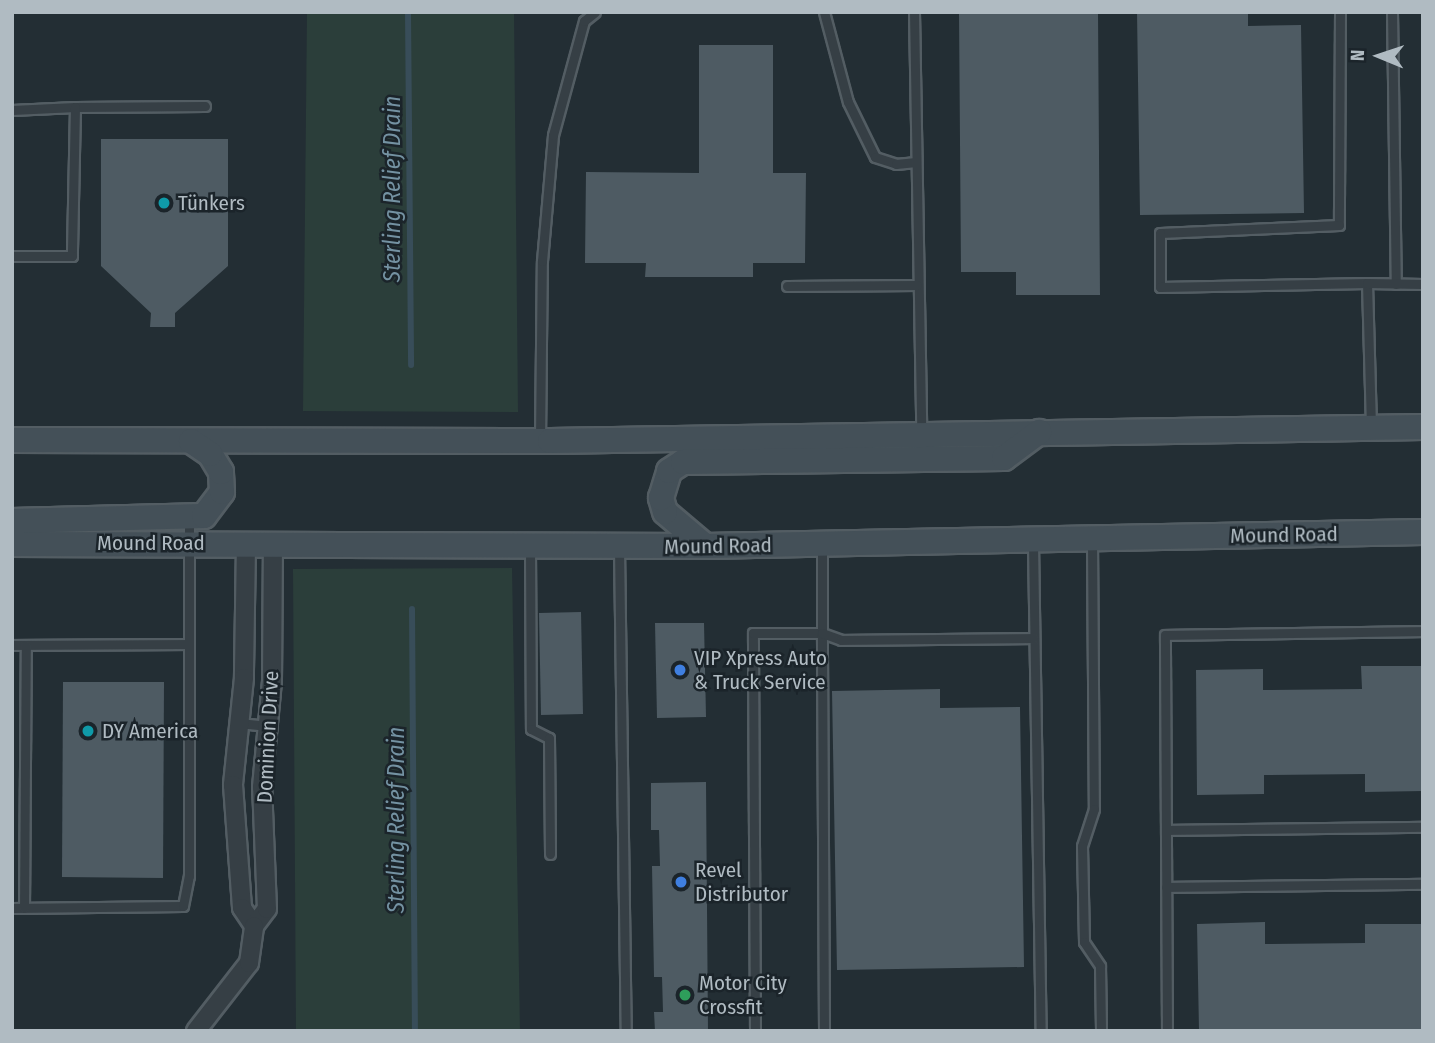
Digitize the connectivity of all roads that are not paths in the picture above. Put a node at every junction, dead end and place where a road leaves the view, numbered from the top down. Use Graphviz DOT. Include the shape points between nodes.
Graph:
graph roads {
  1 [pos="595,12"];
  2 [pos="824,12"];
  3 [pos="914,12"];
  4 [pos="1340,12"];
  5 [pos="1392,12"];
  6 [pos="205,106"];
  7 [pos="75,107"];
  8 [pos="12,110"];
  9 [pos="916,162"];
  10 [pos="12,256"];
  11 [pos="1367,283"];
  12 [pos="1396,284"];
  13 [pos="1423,284"];
  14 [pos="918,285"];
  15 [pos="787,286"];
  16 [pos="1423,427"];
  17 [pos="1371,428"];
  18 [pos="1039,432"];
  19 [pos="921,433"];
  20 [pos="12,439"];
  21 [pos="191,441"];
  22 [pos="540,441"];
  23 [pos="12,521"];
  24 [pos="189,532"];
  25 [pos="1423,532"];
  26 [pos="1092,539"];
  27 [pos="1033,540"];
  28 [pos="12,544"];
  29 [pos="246,544"];
  30 [pos="273,544"];
  31 [pos="822,544"];
  32 [pos="530,546"];
  33 [pos="619,546"];
  34 [pos="705,546"];
  35 [pos="1423,631"];
  36 [pos="822,633"];
  37 [pos="1034,638"];
  38 [pos="188,644"];
  39 [pos="12,645"];
  40 [pos="26,645"];
  41 [pos="239,723"];
  42 [pos="268,726"];
  43 [pos="1423,827"];
  44 [pos="1166,830"];
  45 [pos="550,855"];
  46 [pos="24,860"];
  47 [pos="12,861"];
  48 [pos="1423,884"];
  49 [pos="1166,887"];
  50 [pos="12,908"];
  51 [pos="24,908"];
  52 [pos="254,926"];
  53 [pos="196,1031"];
  54 [pos="626,1031"];
  55 [pos="755,1031"];
  56 [pos="824,1031"];
  57 [pos="1041,1031"];
  58 [pos="1101,1031"];
  59 [pos="1167,1031"];
  1 -- 22 [label="lane" via="584,21 553,135 542,261"];
  2 -- 9 [label="lane" via="848,102 875,157 896,164"];
  3 -- 9 [label="lane"];
  4 -- 11 [label="lane" via="1339,225 1160,233 1160,288"];
  5 -- 12 [label="lane"];
  6 -- 7 [label="lane"];
  7 -- 8 [label="lane"];
  7 -- 10 [label="lane" via="72,256"];
  9 -- 14 [label="lane"];
  11 -- 12 [label="lane"];
  11 -- 17 [label="lane"];
  12 -- 13 [label="lane"];
  14 -- 15 [label="lane"];
  14 -- 19 [label="lane"];
  16 -- 17 [label="main road"];
  17 -- 18 [label="main road"];
  18 -- 19 [label="main road"];
  18 -- 34 [label="main road" via="1004,458 683,462 668,471 661,498 665,512"];
  19 -- 22 [label="main road"];
  20 -- 21 [label="main road"];
  21 -- 22 [label="main road"];
  21 -- 24 [label="main road" via="211,454 223,482 214,509"];
  23 -- 24 [label="main road"];
  24 -- 28 [label="main road, Mound Road"];
  24 -- 29 [label="main road, Mound Road"];
  24 -- 38 [label="lane"];
  25 -- 26 [label="main road, Mound Road"];
  26 -- 27 [label="main road, Mound Road"];
  26 -- 58 [label="lane" via="1094,809 1082,846 1084,942 1100,967"];
  27 -- 31 [label="main road, Mound Road"];
  27 -- 37 [label="lane"];
  29 -- 30 [label="main road, Mound Road"];
  29 -- 41 [label="street, Dominion Drive"];
  30 -- 32 [label="main road, Mound Road"];
  30 -- 42 [label="street, Dominion Drive"];
  31 -- 34 [label="main road, Mound Road"];
  31 -- 36 [label="lane"];
  32 -- 33 [label="main road, Mound Road"];
  32 -- 45 [label="lane" via="531,729 550,738"];
  33 -- 34 [label="main road, Mound Road"];
  33 -- 54 [label="lane"];
  35 -- 44 [label="lane" via="1165,635"];
  36 -- 37 [label="lane" via="841,640"];
  36 -- 55 [label="lane" via="753,634"];
  36 -- 56 [label="lane"];
  37 -- 57 [label="lane"];
  38 -- 40 [label="lane"];
  38 -- 51 [label="lane" via="189,876 183,906"];
  39 -- 40 [label="lane"];
  40 -- 46 [label="lane"];
  41 -- 42 [label="lane"];
  41 -- 52 [label="street, Dominion Drive" via="233,785 242,908"];
  42 -- 52 [label="street, Dominion Drive" via="262,787 267,909"];
  43 -- 44 [label="lane"];
  44 -- 49 [label="lane"];
  46 -- 47 [label="lane"];
  46 -- 51 [label="lane"];
  48 -- 49 [label="lane"];
  49 -- 59 [label="lane"];
  50 -- 51 [label="lane"];
  52 -- 53 [label="street, Dominion Drive" via="250,963"];
}
